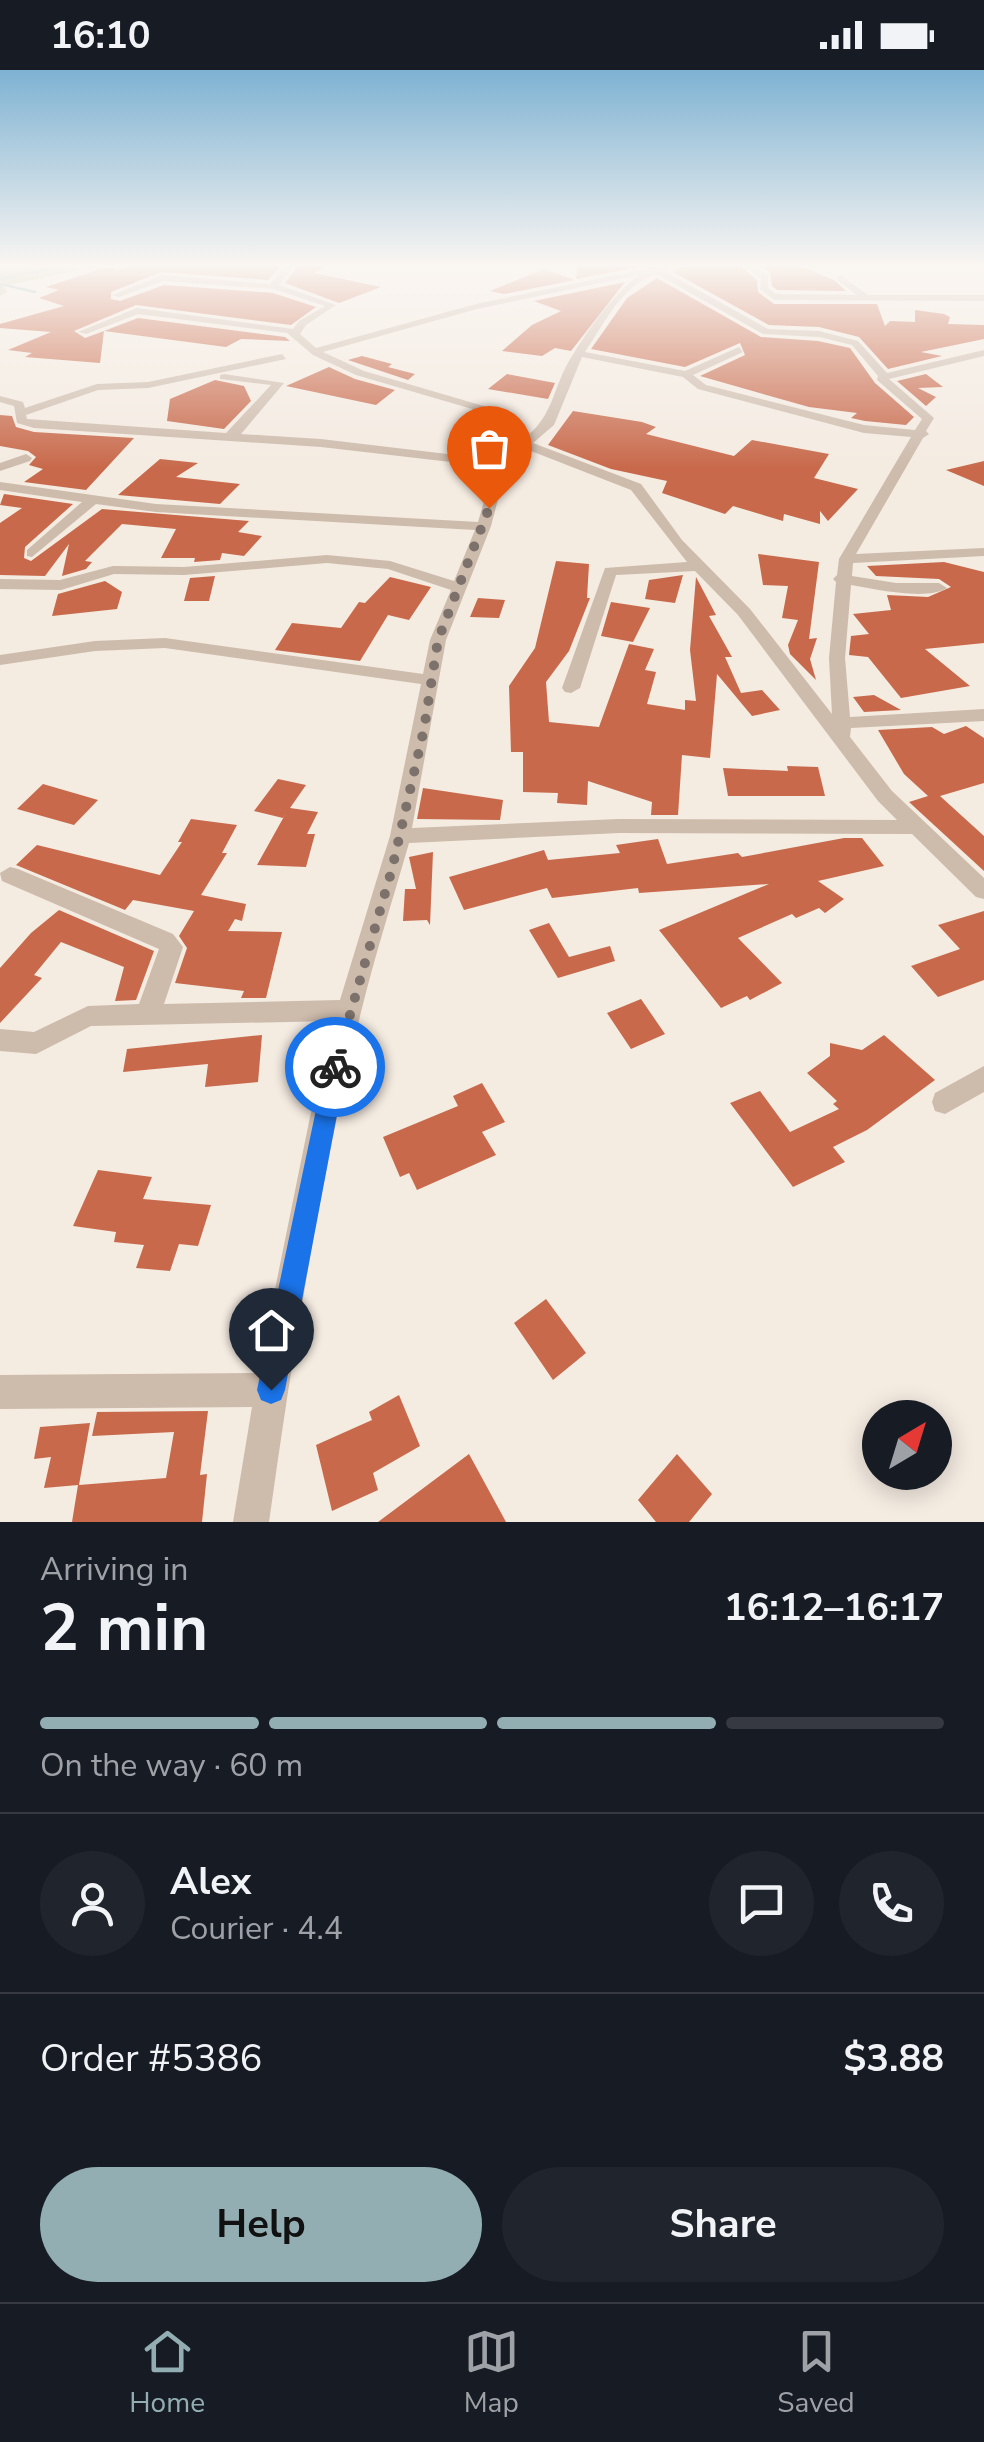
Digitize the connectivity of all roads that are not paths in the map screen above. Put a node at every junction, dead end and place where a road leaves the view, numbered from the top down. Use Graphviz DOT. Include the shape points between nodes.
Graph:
graph roads {
  1 [pos="285,333"];
  2 [pos="381,333"];
  3 [pos="594,333"];
  4 [pos="786,333"];
  5 [pos="294,334"];
  6 [pos="738,350"];
  7 [pos="314,351"];
  8 [pos="984,353"];
  9 [pos="580,354"];
  10 [pos="282,357"];
  11 [pos="204,373"];
  12 [pos="686,374"];
  13 [pos="884,376"];
  14 [pos="0,399"];
  15 [pos="20,413"];
  16 [pos="922,434"];
  17 [pos="238,437"];
  18 [pos="526,445"];
  19 [pos="26,458"];
  20 [pos="502,464"];
  21 [pos="0,468"];
  22 [pos="0,486"];
  23 [pos="91,502"];
  24 [pos="484,526"];
  25 [pos="984,552"];
  26 [pos="32,553"];
  27 [pos="846,559"];
  28 [pos="698,566"];
  29 [pos="841,579"];
  30 [pos="0,584"];
  31 [pos="456,587"];
  32 [pos="940,588"];
  33 [pos="0,660"];
  34 [pos="430,680"];
  35 [pos="572,688"];
  36 [pos="983,714"];
  37 [pos="840,729"];
  38 [pos="914,827"];
  39 [pos="400,836"];
  40 [pos="10,874"];
  41 [pos="984,891"];
  42 [pos="348,1010"];
  43 [pos="148,1014"];
  44 [pos="0,1040"];
  45 [pos="984,1078"];
  46 [pos="945,1102"];
  47 [pos="271,1390"];
  48 [pos="0,1392"];
  49 [pos="252,1522"];
  1 -- 5 [label="street"];
  2 -- 7 [label="street"];
  3 -- 9 [label="street"];
  4 -- 13 [label="street" via="853,342"];
  5 -- 7 [label="street"];
  6 -- 12 [label="street"];
  7 -- 18 [label="street" via="372,378 507,416"];
  8 -- 13 [label="street"];
  9 -- 12 [label="street"];
  9 -- 18 [label="street" via="548,425"];
  10 -- 11 [label="street"];
  11 -- 15 [label="street" via="132,388 97,387"];
  11 -- 17 [label="street" via="279,383 231,434"];
  12 -- 16 [label="street" via="702,387 864,429"];
  13 -- 16 [label="street" via="882,382 926,412"];
  14 -- 15 [label="street" via="20,404"];
  15 -- 17 [label="street" via="21,421 34,425"];
  16 -- 27 [label="street"];
  17 -- 20 [label="street"];
  18 -- 20 [label="street"];
  18 -- 28 [label="street" via="632,484"];
  19 -- 21 [label="street"];
  20 -- 24 [label="street"];
  22 -- 23 [label="street"];
  23 -- 24 [label="street"];
  23 -- 26 [label="street"];
  24 -- 31 [label="street"];
  25 -- 27 [label="street"];
  27 -- 29 [label="street"];
  28 -- 35 [label="street" via="610,572"];
  28 -- 37 [label="street" via="726,590 774,657"];
  29 -- 32 [label="street"];
  29 -- 37 [label="street"];
  30 -- 31 [label="street" via="327,558 390,566"];
  31 -- 34 [label="street"];
  33 -- 34 [label="street" via="165,644"];
  34 -- 39 [label="street"];
  36 -- 37 [label="street"];
  37 -- 38 [label="street"];
  38 -- 39 [label="street" via="619,826"];
  38 -- 41 [label="street"];
  39 -- 42 [label="street"];
  40 -- 43 [label="street" via="165,940 170,946"];
  42 -- 43 [label="street"];
  42 -- 47 [label="street"];
  43 -- 44 [label="street" via="88,1016 36,1043"];
  45 -- 46 [label="street"];
  47 -- 48 [label="street"];
  47 -- 49 [label="street"];
}
